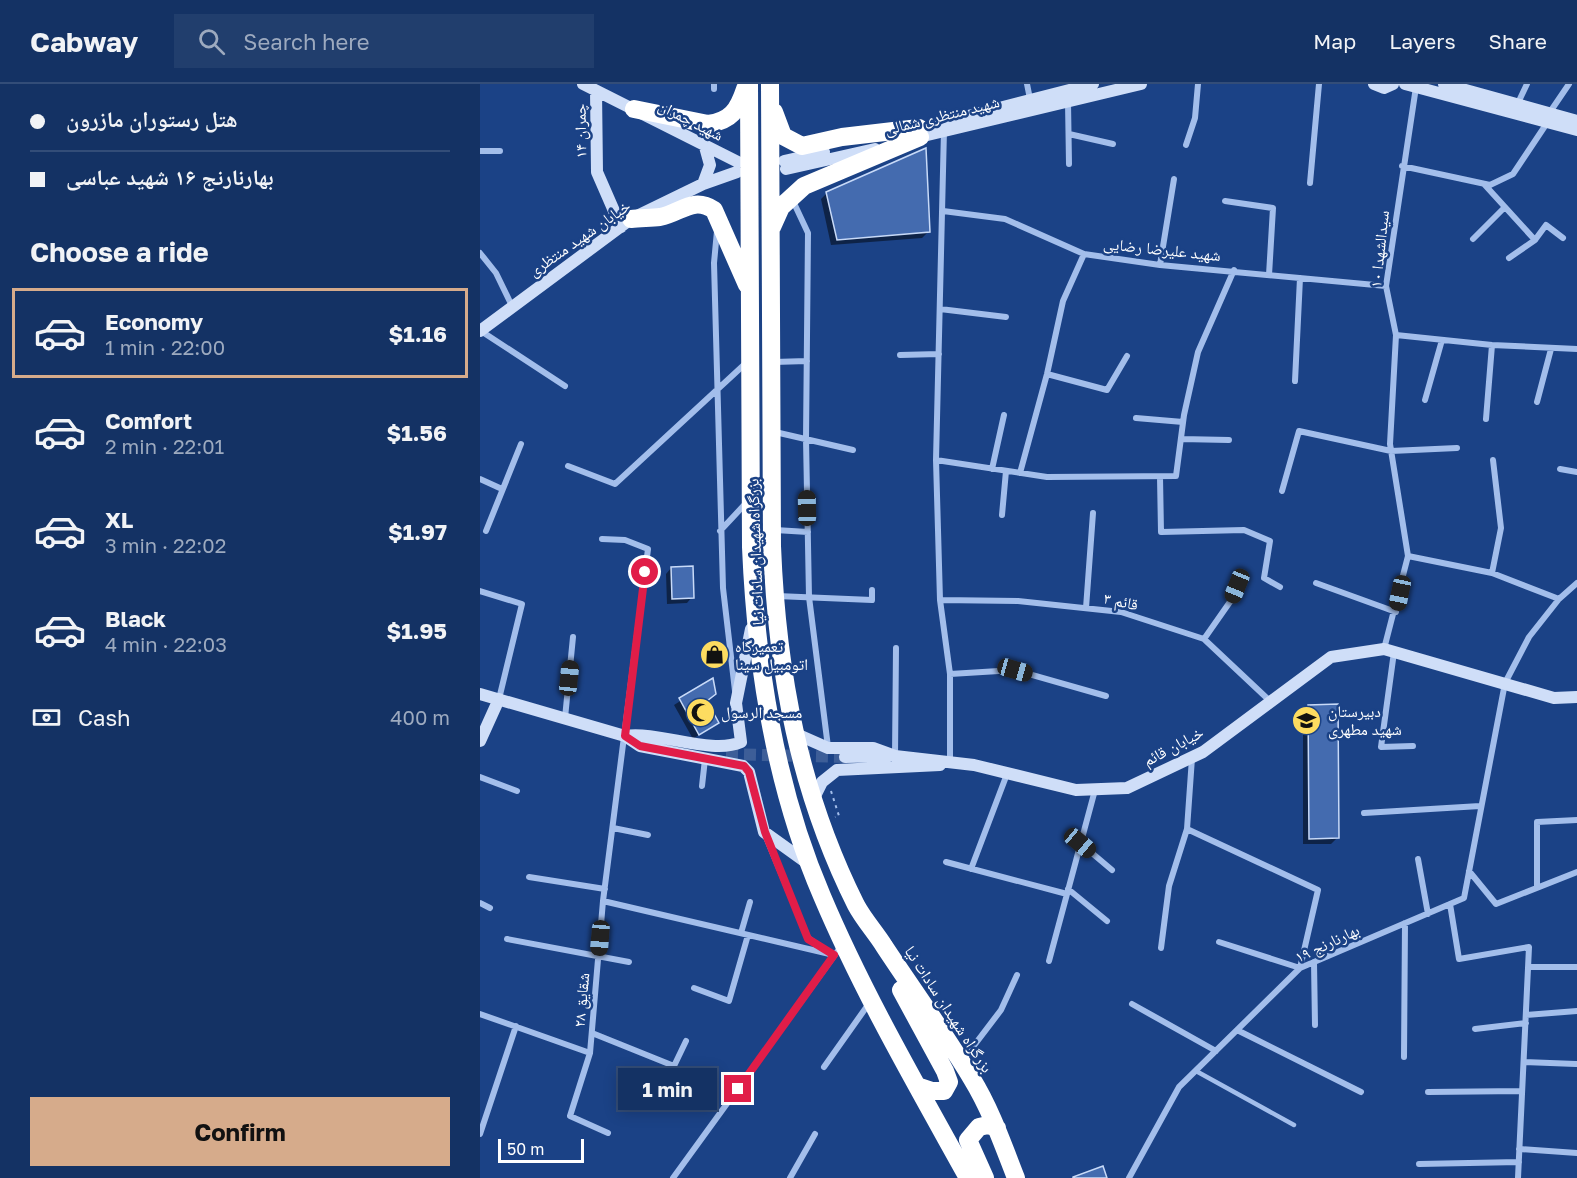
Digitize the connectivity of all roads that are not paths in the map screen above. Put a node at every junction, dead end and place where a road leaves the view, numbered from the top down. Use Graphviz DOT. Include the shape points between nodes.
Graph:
graph roads {
  1 [pos="582,84"];
  2 [pos="748,84"];
  3 [pos="1027,84"];
  4 [pos="1093,84"];
  5 [pos="1141,84"];
  6 [pos="1198,84"];
  7 [pos="1319,84"];
  8 [pos="1374,84"];
  9 [pos="1393,84"];
  10 [pos="1444,84"];
  11 [pos="1527,84"];
  12 [pos="1569,84"];
  13 [pos="1413,85"];
  14 [pos="596,91"];
  15 [pos="770,92"];
  16 [pos="1030,99"];
  17 [pos="1068,102"];
  18 [pos="1518,103"];
  19 [pos="634,109"];
  20 [pos="1549,117"];
  21 [pos="1577,121"];
  22 [pos="944,130"];
  23 [pos="1577,130"];
  24 [pos="920,133"];
  25 [pos="1069,134"];
  26 [pos="1113,144"];
  27 [pos="1186,145"];
  28 [pos="705,147"];
  29 [pos="480,151"];
  30 [pos="500,151"];
  31 [pos="1069,164"];
  32 [pos="785,165"];
  33 [pos="1402,166"];
  34 [pos="738,167"];
  35 [pos="1174,179"];
  36 [pos="1310,183"];
  37 [pos="1484,183"];
  38 [pos="703,184"];
  39 [pos="791,198"];
  40 [pos="1226,201"];
  41 [pos="1505,207"];
  42 [pos="943,211"];
  43 [pos="718,222"];
  44 [pos="626,223"];
  45 [pos="770,231"];
  46 [pos="1563,238"];
  47 [pos="1473,239"];
  48 [pos="1535,240"];
  49 [pos="480,253"];
  50 [pos="1084,254"];
  51 [pos="1509,258"];
  52 [pos="1160,265"];
  53 [pos="1234,270"];
  54 [pos="1269,275"];
  55 [pos="1300,278"];
  56 [pos="1386,286"];
  57 [pos="749,287"];
  58 [pos="512,306"];
  59 [pos="940,309"];
  60 [pos="1006,317"];
  61 [pos="480,331"];
  62 [pos="1396,335"];
  63 [pos="1442,340"];
  64 [pos="1492,345"];
  65 [pos="1551,349"];
  66 [pos="1577,350"];
  67 [pos="939,354"];
  68 [pos="900,355"];
  69 [pos="1127,356"];
  70 [pos="749,360"];
  71 [pos="807,361"];
  72 [pos="771,362"];
  73 [pos="1047,374"];
  74 [pos="1296,381"];
  75 [pos="565,386"];
  76 [pos="718,389"];
  77 [pos="1425,400"];
  78 [pos="1537,402"];
  79 [pos="1004,415"];
  80 [pos="1136,418"];
  81 [pos="1486,419"];
  82 [pos="1183,422"];
  83 [pos="771,431"];
  84 [pos="806,439"];
  85 [pos="1181,439"];
  86 [pos="1229,440"];
  87 [pos="521,444"];
  88 [pos="1457,448"];
  89 [pos="853,450"];
  90 [pos="1391,451"];
  91 [pos="936,460"];
  92 [pos="1492,460"];
  93 [pos="568,466"];
  94 [pos="992,469"];
  95 [pos="1560,469"];
  96 [pos="1006,471"];
  97 [pos="1577,472"];
  98 [pos="1020,473"];
  99 [pos="1160,477"];
  100 [pos="480,479"];
  101 [pos="502,489"];
  102 [pos="1282,491"];
  103 [pos="749,500"];
  104 [pos="1093,513"];
  105 [pos="1002,515"];
  106 [pos="771,530"];
  107 [pos="486,531"];
  108 [pos="720,531"];
  109 [pos="808,532"];
  110 [pos="602,539"];
  111 [pos="1408,556"];
  112 [pos="1242,573"];
  113 [pos="1491,573"];
  114 [pos="1316,583"];
  115 [pos="1577,583"];
  116 [pos="1280,587"];
  117 [pos="872,590"];
  118 [pos="480,591"];
  119 [pos="774,595"];
  120 [pos="809,597"];
  121 [pos="1559,598"];
  122 [pos="940,600"];
  123 [pos="1086,608"];
  124 [pos="1396,612"];
  125 [pos="753,613"];
  126 [pos="573,637"];
  127 [pos="1204,639"];
  128 [pos="896,648"];
  129 [pos="1389,650"];
  130 [pos="950,674"];
  131 [pos="1505,683"];
  132 [pos="480,694"];
  133 [pos="1106,696"];
  134 [pos="1577,697"];
  135 [pos="499,699"];
  136 [pos="1270,701"];
  137 [pos="736,702"];
  138 [pos="565,718"];
  139 [pos="794,733"];
  140 [pos="625,736"];
  141 [pos="480,741"];
  142 [pos="706,745"];
  143 [pos="1413,746"];
  144 [pos="828,748"];
  145 [pos="895,756"];
  146 [pos="845,757"];
  147 [pos="1192,757"];
  148 [pos="705,759"];
  149 [pos="950,762"];
  150 [pos="1007,773"];
  151 [pos="480,777"];
  152 [pos="702,786"];
  153 [pos="1095,789"];
  154 [pos="518,791"];
  155 [pos="813,800"];
  156 [pos="1480,806"];
  157 [pos="1364,813"];
  158 [pos="1577,820"];
  159 [pos="613,828"];
  160 [pos="1187,829"];
  161 [pos="765,832"];
  162 [pos="648,836"];
  163 [pos="1080,843"];
  164 [pos="1418,859"];
  165 [pos="946,862"];
  166 [pos="811,867"];
  167 [pos="971,869"];
  168 [pos="1112,870"];
  169 [pos="1469,871"];
  170 [pos="1577,872"];
  171 [pos="529,877"];
  172 [pos="1537,887"];
  173 [pos="605,889"];
  174 [pos="1068,891"];
  175 [pos="603,901"];
  176 [pos="750,902"];
  177 [pos="480,903"];
  178 [pos="1450,904"];
  179 [pos="490,908"];
  180 [pos="1428,914"];
  181 [pos="1107,921"];
  182 [pos="1405,923"];
  183 [pos="744,934"];
  184 [pos="878,936"];
  185 [pos="507,939"];
  186 [pos="1219,942"];
  187 [pos="1161,948"];
  188 [pos="839,949"];
  189 [pos="598,956"];
  190 [pos="629,962"];
  191 [pos="1049,962"];
  192 [pos="1314,963"];
  193 [pos="1528,967"];
  194 [pos="1577,967"];
  195 [pos="1300,968"];
  196 [pos="1017,975"];
  197 [pos="694,988"];
  198 [pos="872,999"];
  199 [pos="1132,1004"];
  200 [pos="1577,1011"];
  201 [pos="480,1014"];
  202 [pos="1526,1015"];
  203 [pos="1526,1023"];
  204 [pos="1315,1025"];
  205 [pos="516,1026"];
  206 [pos="1474,1029"];
  207 [pos="1237,1030"];
  208 [pos="592,1033"];
  209 [pos="686,1041"];
  210 [pos="1216,1051"];
  211 [pos="590,1053"];
  212 [pos="1404,1057"];
  213 [pos="1524,1062"];
  214 [pos="961,1063"];
  215 [pos="1576,1064"];
  216 [pos="825,1067"];
  217 [pos="1196,1071"];
  218 [pos="917,1086"];
  219 [pos="1522,1091"];
  220 [pos="1361,1092"];
  221 [pos="1428,1092"];
  222 [pos="482,1121"];
  223 [pos="1294,1125"];
  224 [pos="997,1128"];
  225 [pos="608,1133"];
  226 [pos="480,1134"];
  227 [pos="815,1134"];
  228 [pos="1520,1149"];
  229 [pos="1577,1153"];
  230 [pos="1519,1162"];
  231 [pos="1419,1164"];
  232 [pos="674,1178"];
  233 [pos="790,1178"];
  234 [pos="968,1178"];
  235 [pos="985,1178"];
  236 [pos="1016,1178"];
  237 [pos="1129,1178"];
  238 [pos="1518,1178"];
  1 -- 14 [label="main road, شهید چمران"];
  2 -- 19 [label="highway" via="740,106 720,123"];
  2 -- 57 [label="highway, بزرگراه شهیدان سادات نیا"];
  3 -- 16 [label="street"];
  4 -- 16 [label="main road, شهید منتظری شمالی"];
  5 -- 17 [label="main road, شهید منتظری شمالی"];
  6 -- 27 [label="street" via="1195,118"];
  7 -- 36 [label="street"];
  8 -- 9 [label="main road" via="1384,88"];
  10 -- 18 [label="main road"];
  11 -- 18 [label="street"];
  12 -- 20 [label="street"];
  13 -- 20 [label="main road"];
  13 -- 33 [label="street, سیدالشهدا ۱۰"];
  14 -- 19 [label="main road, شهید چمران"];
  14 -- 44 [label="main road, چمران ۱۴" via="597,172"];
  15 -- 24 [label="highway" via="783,136 802,146 842,137"];
  15 -- 45 [label="highway, بزرگراه شهیدان سادات نیا"];
  16 -- 24 [label="main road, شهید منتظری شمالی"];
  17 -- 22 [label="main road, شهید منتظری شمالی"];
  17 -- 25 [label="street"];
  18 -- 20 [label="main road"];
  19 -- 28 [label="main road, شهید چمران"];
  20 -- 21 [label="main road"];
  20 -- 23 [label="main road"];
  20 -- 37 [label="street" via="1512,174 1490,185"];
  22 -- 24 [label="main road, شهید منتظری شمالی"];
  22 -- 42 [label="street"];
  24 -- 32 [label="main road, شهید منتظری شمالی"];
  24 -- 39 [label="highway" via="804,186"];
  25 -- 26 [label="street"];
  25 -- 31 [label="street"];
  28 -- 34 [label="main road, شهید چمران"];
  28 -- 38 [label="main road" via="710,165"];
  29 -- 30 [label="street"];
  33 -- 37 [label="street"];
  33 -- 56 [label="street, سیدالشهدا ۱۰"];
  34 -- 38 [label="main road, خیابان شهید منتظری"];
  35 -- 52 [label="street"];
  37 -- 41 [label="street"];
  38 -- 44 [label="main road, خیابان شهید منتظری"];
  39 -- 45 [label="highway" via="781,207"];
  39 -- 71 [label="street" via="808,233"];
  40 -- 54 [label="street" via="1273,208"];
  41 -- 47 [label="street"];
  41 -- 48 [label="street"];
  42 -- 50 [label="street, شهید علیرضا رضایی" via="1005,219"];
  42 -- 59 [label="street"];
  43 -- 44 [label="highway" via="714,210 694,203 662,216"];
  43 -- 57 [label="highway"];
  43 -- 76 [label="street" via="714,263"];
  44 -- 58 [label="main road, خیابان شهید منتظری"];
  45 -- 72 [label="highway, بزرگراه شهیدان سادات نیا"];
  46 -- 48 [label="street" via="1546,225"];
  48 -- 51 [label="street"];
  49 -- 58 [label="street" via="496,273"];
  50 -- 52 [label="street, شهید علیرضا رضایی"];
  50 -- 73 [label="street" via="1063,301"];
  52 -- 53 [label="street, شهید علیرضا رضایی"];
  53 -- 54 [label="street, شهید علیرضا رضایی"];
  53 -- 82 [label="street" via="1198,352"];
  54 -- 55 [label="street, شهید علیرضا رضایی"];
  55 -- 56 [label="street, شهید علیرضا رضایی"];
  55 -- 74 [label="street"];
  56 -- 62 [label="street, سیدالشهدا ۱۰"];
  57 -- 70 [label="highway, بزرگراه شهیدان سادات نیا"];
  58 -- 61 [label="main road, خیابان شهید منتظری"];
  59 -- 60 [label="street"];
  59 -- 67 [label="street"];
  61 -- 75 [label="street"];
  62 -- 63 [label="street"];
  62 -- 90 [label="street, سیدالشهدا ۱۰"];
  63 -- 64 [label="street"];
  63 -- 77 [label="street"];
  64 -- 65 [label="street"];
  64 -- 81 [label="street"];
  65 -- 66 [label="street"];
  65 -- 78 [label="street"];
  67 -- 68 [label="street"];
  67 -- 91 [label="street"];
  69 -- 73 [label="street" via="1107,390"];
  70 -- 76 [label="street"];
  70 -- 103 [label="highway, بزرگراه شهیدان سادات نیا"];
  71 -- 72 [label="street"];
  71 -- 84 [label="street"];
  72 -- 83 [label="highway, بزرگراه شهیدان سادات نیا"];
  73 -- 98 [label="street"];
  76 -- 93 [label="street" via="615,484"];
  76 -- 108 [label="street"];
  79 -- 94 [label="street"];
  80 -- 82 [label="street"];
  82 -- 85 [label="street"];
  83 -- 84 [label="street"];
  83 -- 106 [label="highway, بزرگراه شهیدان سادات نیا"];
  84 -- 89 [label="street"];
  84 -- 109 [label="street"];
  85 -- 86 [label="street"];
  85 -- 99 [label="street" via="1176,476"];
  87 -- 101 [label="street"];
  88 -- 90 [label="street"];
  90 -- 102 [label="street" via="1299,431"];
  90 -- 111 [label="street, سیدالشهدا ۱۰"];
  91 -- 94 [label="street"];
  91 -- 122 [label="street"];
  92 -- 113 [label="street" via="1501,528"];
  94 -- 96 [label="street"];
  95 -- 97 [label="street"];
  96 -- 98 [label="street"];
  96 -- 105 [label="street"];
  98 -- 99 [label="street" via="1047,477"];
  99 -- 116 [label="street" via="1161,532 1244,530 1270,541 1264,578"];
  100 -- 101 [label="street"];
  101 -- 107 [label="street"];
  103 -- 108 [label="street"];
  103 -- 125 [label="highway, بزرگراه شهیدان سادات نیا"];
  104 -- 123 [label="street"];
  106 -- 109 [label="street"];
  106 -- 119 [label="highway, بزرگراه شهیدان سادات نیا"];
  108 -- 137 [label="street"];
  109 -- 120 [label="street"];
  110 -- 140 [label="street, شقایق ۲۸" via="625,540 648,549"];
  111 -- 113 [label="street"];
  111 -- 124 [label="street"];
  112 -- 127 [label="street" via="1232,599"];
  113 -- 121 [label="street"];
  114 -- 124 [label="street"];
  115 -- 121 [label="street, بهارنارنج ۱۹"];
  117 -- 120 [label="street" via="872,600"];
  118 -- 135 [label="street" via="522,604"];
  119 -- 120 [label="street"];
  119 -- 139 [label="highway, بزرگراه شهیدان سادات نیا" via="783,681"];
  120 -- 144 [label="street"];
  121 -- 131 [label="street, بهارنارنج ۱۹" via="1529,637"];
  122 -- 123 [label="street, قائم ۳" via="1018,601"];
  122 -- 130 [label="street"];
  123 -- 127 [label="street, قائم ۳" via="1121,612"];
  124 -- 129 [label="street"];
  125 -- 137 [label="main road"];
  125 -- 166 [label="highway, بزرگراه شهیدان سادات نیا" via="771,725"];
  126 -- 138 [label="street"];
  127 -- 136 [label="street, قائم ۳"];
  128 -- 145 [label="street"];
  129 -- 131 [label="main road, خیابان قائم"];
  129 -- 136 [label="main road, خیابان قائم" via="1331,657"];
  129 -- 143 [label="street" via="1381,747"];
  130 -- 133 [label="street" via="1015,670"];
  130 -- 149 [label="street"];
  131 -- 134 [label="main road, خیابان قائم" via="1554,698"];
  131 -- 156 [label="street, بهارنارنج ۱۹"];
  132 -- 135 [label="main road"];
  135 -- 138 [label="main road"];
  135 -- 141 [label="main road"];
  136 -- 147 [label="main road, خیابان قائم"];
  137 -- 142 [label="main road" via="741,742"];
  138 -- 140 [label="main road"];
  139 -- 144 [label="main road, خیابان قائم"];
  139 -- 155 [label="highway, بزرگراه شهیدان سادات نیا"];
  140 -- 142 [label="main road" via="641,734"];
  140 -- 148 [label="main road" via="640,746"];
  140 -- 159 [label="street, شقایق ۲۸"];
  142 -- 148 [label="main road" via="726,754"];
  144 -- 145 [label="main road, خیابان قائم" via="873,748"];
  145 -- 146 [label="main road"];
  145 -- 149 [label="main road, خیابان قائم"];
  147 -- 153 [label="main road, خیابان قائم" via="1127,788"];
  147 -- 160 [label="street"];
  148 -- 152 [label="street"];
  148 -- 161 [label="main road" via="735,763 749,772"];
  149 -- 150 [label="main road, خیابان قائم"];
  149 -- 155 [label="main road" via="933,767 837,770 822,782"];
  150 -- 153 [label="main road, خیابان قائم" via="1076,790"];
  150 -- 167 [label="street"];
  151 -- 154 [label="street"];
  153 -- 163 [label="street"];
  155 -- 184 [label="highway, بزرگراه شهیدان سادات نیا" via="857,907"];
  156 -- 157 [label="street"];
  156 -- 169 [label="street, بهارنارنج ۱۹"];
  158 -- 172 [label="street" via="1537,822"];
  159 -- 162 [label="street"];
  159 -- 173 [label="street, شقایق ۲۸"];
  160 -- 187 [label="street" via="1169,886"];
  160 -- 195 [label="street" via="1318,890"];
  161 -- 166 [label="main road"];
  161 -- 188 [label="street" via="808,939"];
  163 -- 168 [label="street"];
  163 -- 174 [label="street"];
  164 -- 180 [label="street"];
  165 -- 167 [label="street"];
  166 -- 188 [label="highway, بزرگراه شهیدان سادات نیا"];
  167 -- 174 [label="street"];
  169 -- 172 [label="street" via="1496,904"];
  169 -- 178 [label="street, بهارنارنج ۱۹" via="1464,898"];
  170 -- 172 [label="street"];
  171 -- 173 [label="street"];
  173 -- 175 [label="street, شقایق ۲۸"];
  174 -- 181 [label="street"];
  174 -- 191 [label="street"];
  175 -- 183 [label="street"];
  175 -- 189 [label="street, شقایق ۲۸"];
  176 -- 183 [label="street"];
  177 -- 179 [label="street"];
  178 -- 180 [label="street, بهارنارنج ۱۹"];
  178 -- 193 [label="street" via="1459,959 1530,946"];
  180 -- 182 [label="street, بهارنارنج ۱۹"];
  182 -- 192 [label="street, بهارنارنج ۱۹"];
  182 -- 212 [label="street"];
  183 -- 188 [label="street"];
  183 -- 197 [label="street" via="729,1001"];
  184 -- 214 [label="highway, بزرگراه شهیدان سادات نیا"];
  184 -- 218 [label="highway" via="903,996 949,1082 944,1091"];
  185 -- 189 [label="street"];
  186 -- 195 [label="street"];
  188 -- 198 [label="highway, بزرگراه شهیدان سادات نیا"];
  188 -- 232 [label="street"];
  189 -- 190 [label="street"];
  189 -- 208 [label="street, شقایق ۲۸"];
  192 -- 195 [label="street, بهارنارنج ۱۹"];
  192 -- 204 [label="street"];
  193 -- 194 [label="street"];
  193 -- 202 [label="street"];
  195 -- 207 [label="street, بهارنارنج ۱۹"];
  196 -- 214 [label="street" via="1002,1010"];
  198 -- 216 [label="street"];
  198 -- 218 [label="highway, بزرگراه شهیدان سادات نیا"];
  199 -- 210 [label="street"];
  200 -- 202 [label="street"];
  201 -- 205 [label="street"];
  202 -- 203 [label="street"];
  203 -- 206 [label="street"];
  203 -- 213 [label="street"];
  205 -- 211 [label="street"];
  205 -- 222 [label="street"];
  207 -- 210 [label="street, بهارنارنج ۱۹"];
  207 -- 220 [label="street"];
  208 -- 209 [label="street" via="674,1066"];
  208 -- 211 [label="street, شقایق ۲۸"];
  210 -- 217 [label="street, بهارنارنج ۱۹"];
  211 -- 225 [label="street, شقایق ۲۸" via="570,1116"];
  213 -- 215 [label="street"];
  213 -- 219 [label="street"];
  214 -- 224 [label="highway, بزرگراه شهیدان سادات نیا"];
  217 -- 223 [label="lane"];
  217 -- 237 [label="street, بهارنارنج ۱۹" via="1179,1087"];
  218 -- 234 [label="highway, بزرگراه شهیدان سادات نیا"];
  219 -- 221 [label="street"];
  219 -- 228 [label="street"];
  222 -- 226 [label="street"];
  224 -- 235 [label="highway" via="979,1127 968,1140"];
  224 -- 236 [label="highway, بزرگراه شهیدان سادات نیا"];
  227 -- 233 [label="street"];
  228 -- 229 [label="street"];
  228 -- 230 [label="street"];
  230 -- 231 [label="street"];
  230 -- 238 [label="street"];
}
